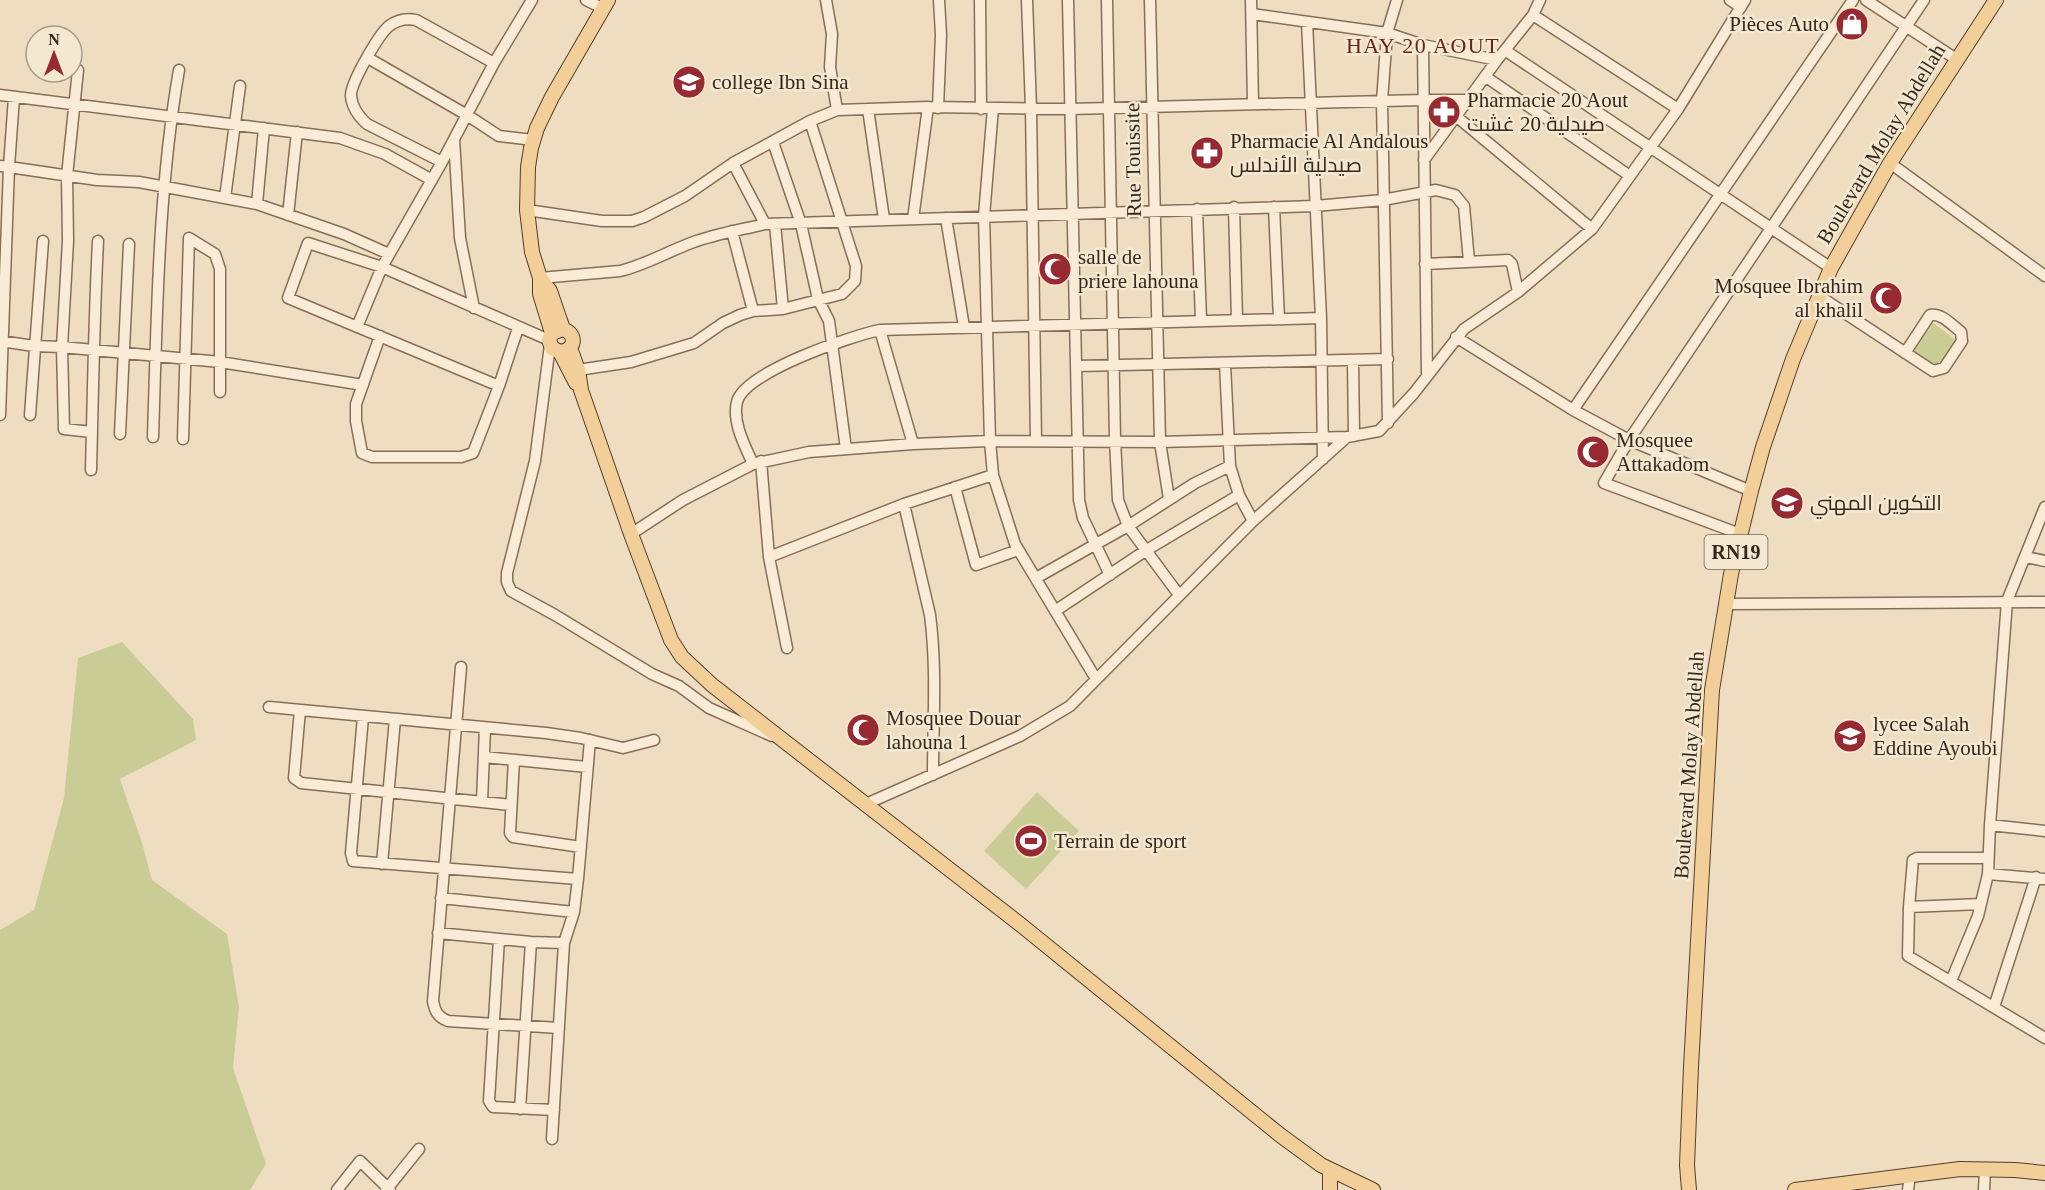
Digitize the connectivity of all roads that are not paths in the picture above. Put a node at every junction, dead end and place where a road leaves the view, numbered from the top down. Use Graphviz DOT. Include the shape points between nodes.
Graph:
graph roads {
  1 [pos="532,0"];
  2 [pos="586,0"];
  3 [pos="826,0"];
  4 [pos="939,0"];
  5 [pos="980,0"];
  6 [pos="1027,0"];
  7 [pos="1068,0"];
  8 [pos="1107,0"];
  9 [pos="1150,0"];
  10 [pos="1251,0"];
  11 [pos="1397,0"];
  12 [pos="1540,0"];
  13 [pos="1730,0"];
  14 [pos="1852,0"];
  15 [pos="1866,0"];
  16 [pos="1924,0"];
  17 [pos="1996,0"];
  18 [pos="1743,3"];
  19 [pos="606,4"];
  20 [pos="1252,14"];
  21 [pos="1533,15"];
  22 [pos="1307,22"];
  23 [pos="1907,27"];
  24 [pos="1387,33"];
  25 [pos="1423,45"];
  26 [pos="1506,51"];
  27 [pos="368,58"];
  28 [pos="1956,59"];
  29 [pos="1497,60"];
  30 [pos="494,63"];
  31 [pos="179,70"];
  32 [pos="1486,77"];
  33 [pos="77,84"];
  34 [pos="240,86"];
  35 [pos="0,95"];
  36 [pos="14,97"];
  37 [pos="1422,100"];
  38 [pos="1468,100"];
  39 [pos="1382,101"];
  40 [pos="75,103"];
  41 [pos="1310,103"];
  42 [pos="1253,104"];
  43 [pos="933,107"];
  44 [pos="1151,107"];
  45 [pos="993,108"];
  46 [pos="1031,108"];
  47 [pos="1109,108"];
  48 [pos="868,109"];
  49 [pos="981,109"];
  50 [pos="1071,109"];
  51 [pos="1678,109"];
  52 [pos="837,110"];
  53 [pos="467,115"];
  54 [pos="171,116"];
  55 [pos="1457,117"];
  56 [pos="810,122"];
  57 [pos="235,124"];
  58 [pos="264,128"];
  59 [pos="297,132"];
  60 [pos="454,139"];
  61 [pos="533,140"];
  62 [pos="773,142"];
  63 [pos="1652,147"];
  64 [pos="1424,160"];
  65 [pos="442,162"];
  66 [pos="733,163"];
  67 [pos="1890,163"];
  68 [pos="4,166"];
  69 [pos="67,176"];
  70 [pos="1630,176"];
  71 [pos="432,180"];
  72 [pos="164,187"];
  73 [pos="1424,191"];
  74 [pos="1720,194"];
  75 [pos="225,198"];
  76 [pos="1383,200"];
  77 [pos="257,204"];
  78 [pos="1316,206"];
  79 [pos="1234,207"];
  80 [pos="1274,207"];
  81 [pos="1197,209"];
  82 [pos="527,210"];
  83 [pos="1154,212"];
  84 [pos="1111,213"];
  85 [pos="1073,214"];
  86 [pos="288,215"];
  87 [pos="1033,215"];
  88 [pos="984,216"];
  89 [pos="946,218"];
  90 [pos="884,219"];
  91 [pos="913,219"];
  92 [pos="844,221"];
  93 [pos="770,224"];
  94 [pos="801,224"];
  95 [pos="1771,228"];
  96 [pos="1592,229"];
  97 [pos="732,231"];
  98 [pos="43,241"];
  99 [pos="98,242"];
  100 [pos="129,244"];
  101 [pos="389,254"];
  102 [pos="1469,261"];
  103 [pos="1425,264"];
  104 [pos="381,267"];
  105 [pos="1831,268"];
  106 [pos="2045,276"];
  107 [pos="540,278"];
  108 [pos="1518,292"];
  109 [pos="1819,296"];
  110 [pos="818,299"];
  111 [pos="474,308"];
  112 [pos="783,309"];
  113 [pos="753,311"];
  114 [pos="1321,318"];
  115 [pos="1279,319"];
  116 [pos="1238,320"];
  117 [pos="1201,321"];
  118 [pos="1156,322"];
  119 [pos="1076,324"];
  120 [pos="1114,324"];
  121 [pos="1035,325"];
  122 [pos="988,326"];
  123 [pos="357,327"];
  124 [pos="964,327"];
  125 [pos="518,328"];
  126 [pos="880,330"];
  127 [pos="380,336"];
  128 [pos="1456,337"];
  129 [pos="2,341"];
  130 [pos="557,341"];
  131 [pos="833,345"];
  132 [pos="34,346"];
  133 [pos="62,347"];
  134 [pos="93,350"];
  135 [pos="125,352"];
  136 [pos="1905,352"];
  137 [pos="156,356"];
  138 [pos="186,359"];
  139 [pos="1388,360"];
  140 [pos="1353,361"];
  141 [pos="220,362"];
  142 [pos="1322,362"];
  143 [pos="1157,364"];
  144 [pos="1225,364"];
  145 [pos="1115,365"];
  146 [pos="1077,366"];
  147 [pos="578,370"];
  148 [pos="1427,377"];
  149 [pos="363,385"];
  150 [pos="499,386"];
  151 [pos="581,390"];
  152 [pos="220,392"];
  153 [pos="1573,410"];
  154 [pos="0,415"];
  155 [pos="30,415"];
  156 [pos="1388,423"];
  157 [pos="92,432"];
  158 [pos="120,434"];
  159 [pos="153,437"];
  160 [pos="1351,437"];
  161 [pos="1322,438"];
  162 [pos="183,439"];
  163 [pos="1115,440"];
  164 [pos="1228,440"];
  165 [pos="990,441"];
  166 [pos="1036,441"];
  167 [pos="1078,441"];
  168 [pos="1629,441"];
  169 [pos="1160,442"];
  170 [pos="913,444"];
  171 [pos="846,449"];
  172 [pos="1323,459"];
  173 [pos="757,463"];
  174 [pos="1230,466"];
  175 [pos="91,470"];
  176 [pos="993,475"];
  177 [pos="955,487"];
  178 [pos="1751,491"];
  179 [pos="1239,495"];
  180 [pos="1169,499"];
  181 [pos="904,504"];
  182 [pos="2045,507"];
  183 [pos="1253,521"];
  184 [pos="1128,526"];
  185 [pos="631,534"];
  186 [pos="1740,534"];
  187 [pos="1094,544"];
  188 [pos="1018,550"];
  189 [pos="1145,551"];
  190 [pos="769,557"];
  191 [pos="2026,557"];
  192 [pos="2045,561"];
  193 [pos="1110,575"];
  194 [pos="1036,578"];
  195 [pos="1179,595"];
  196 [pos="2007,601"];
  197 [pos="2045,602"];
  198 [pos="1725,604"];
  199 [pos="1055,611"];
  200 [pos="787,648"];
  201 [pos="461,667"];
  202 [pos="1096,679"];
  203 [pos="269,707"];
  204 [pos="300,710"];
  205 [pos="363,717"];
  206 [pos="395,720"];
  207 [pos="457,725"];
  208 [pos="485,728"];
  209 [pos="590,740"];
  210 [pos="654,740"];
  211 [pos="788,743"];
  212 [pos="484,757"];
  213 [pos="514,760"];
  214 [pos="587,767"];
  215 [pos="933,775"];
  216 [pos="357,789"];
  217 [pos="387,792"];
  218 [pos="450,797"];
  219 [pos="482,801"];
  220 [pos="866,804"];
  221 [pos="511,805"];
  222 [pos="1989,825"];
  223 [pos="2045,831"];
  224 [pos="581,847"];
  225 [pos="1988,858"];
  226 [pos="382,864"];
  227 [pos="444,868"];
  228 [pos="1988,874"];
  229 [pos="2040,878"];
  230 [pos="578,879"];
  231 [pos="441,898"];
  232 [pos="1981,904"];
  233 [pos="1909,907"];
  234 [pos="574,912"];
  235 [pos="438,933"];
  236 [pos="499,939"];
  237 [pos="531,942"];
  238 [pos="564,943"];
  239 [pos="1951,981"];
  240 [pos="1994,1006"];
  241 [pos="493,1024"];
  242 [pos="526,1026"];
  243 [pos="559,1028"];
  244 [pos="2045,1038"];
  245 [pos="520,1109"];
  246 [pos="554,1110"];
  247 [pos="552,1139"];
  248 [pos="419,1149"];
  249 [pos="1687,1165"];
  250 [pos="1985,1169"];
  251 [pos="1330,1170"];
  252 [pos="2045,1173"];
  253 [pos="1910,1175"];
  254 [pos="388,1189"];
  255 [pos="336,1190"];
  256 [pos="1330,1190"];
  257 [pos="1373,1190"];
  258 [pos="1680,1190"];
  259 [pos="1689,1190"];
  260 [pos="1795,1190"];
  261 [pos="1908,1190"];
  262 [pos="1984,1190"];
  1 -- 30 [label="street"];
  2 -- 19 [label="street"];
  3 -- 52 [label="street"];
  4 -- 43 [label="street" via="941,35"];
  5 -- 49 [label="street"];
  6 -- 46 [label="street"];
  7 -- 50 [label="street"];
  8 -- 47 [label="street"];
  9 -- 44 [label="street, Rue Touissite"];
  10 -- 20 [label="street"];
  11 -- 24 [label="street"];
  12 -- 21 [label="street"];
  13 -- 18 [label="street"];
  14 -- 74 [label="street"];
  15 -- 23 [label="street"];
  16 -- 23 [label="street"];
  17 -- 28 [label="main road, Boulevard Molay Abdellah / RN19"];
  18 -- 51 [label="street"];
  19 -- 61 [label="main road" via="552,97"];
  20 -- 22 [label="street"];
  20 -- 42 [label="street"];
  21 -- 26 [label="street"];
  21 -- 51 [label="street"];
  22 -- 24 [label="street"];
  22 -- 41 [label="street"];
  23 -- 28 [label="street"];
  23 -- 95 [label="street"];
  24 -- 25 [label="street"];
  24 -- 39 [label="street"];
  25 -- 29 [label="street"];
  25 -- 37 [label="street"];
  26 -- 29 [label="street"];
  26 -- 63 [label="street"];
  27 -- 30 [label="street" via="390,25 408,18"];
  27 -- 53 [label="street"];
  27 -- 65 [label="street" via="356,76 351,94 360,118"];
  28 -- 67 [label="main road, Boulevard Molay Abdellah / RN19"];
  29 -- 32 [label="street"];
  30 -- 53 [label="street"];
  31 -- 54 [label="street"];
  32 -- 38 [label="street"];
  32 -- 70 [label="street"];
  33 -- 40 [label="street"];
  34 -- 57 [label="street"];
  35 -- 36 [label="street"];
  36 -- 40 [label="street"];
  36 -- 68 [label="street"];
  37 -- 38 [label="street"];
  37 -- 39 [label="street"];
  37 -- 64 [label="street"];
  38 -- 55 [label="street"];
  39 -- 41 [label="street"];
  39 -- 76 [label="street"];
  40 -- 54 [label="street"];
  40 -- 69 [label="street"];
  41 -- 42 [label="street"];
  41 -- 78 [label="street"];
  42 -- 44 [label="street"];
  43 -- 48 [label="street"];
  43 -- 49 [label="street"];
  43 -- 91 [label="street"];
  44 -- 47 [label="street"];
  44 -- 83 [label="street, Rue Touissite"];
  45 -- 46 [label="street"];
  45 -- 49 [label="street"];
  45 -- 88 [label="street"];
  46 -- 50 [label="street"];
  46 -- 87 [label="street"];
  47 -- 50 [label="street"];
  47 -- 84 [label="street"];
  48 -- 52 [label="street"];
  48 -- 90 [label="street"];
  50 -- 85 [label="street"];
  51 -- 63 [label="street"];
  52 -- 56 [label="street"];
  53 -- 60 [label="street"];
  53 -- 61 [label="street" via="499,136"];
  54 -- 57 [label="street"];
  54 -- 72 [label="street"];
  55 -- 64 [label="street"];
  55 -- 96 [label="street"];
  56 -- 62 [label="street"];
  56 -- 92 [label="street"];
  57 -- 58 [label="street"];
  57 -- 75 [label="street"];
  58 -- 59 [label="street"];
  58 -- 77 [label="street"];
  59 -- 71 [label="street" via="361,144"];
  59 -- 86 [label="street"];
  60 -- 65 [label="street"];
  60 -- 111 [label="street" via="460,238"];
  61 -- 82 [label="main road"];
  62 -- 66 [label="street"];
  62 -- 94 [label="street"];
  63 -- 70 [label="street"];
  63 -- 74 [label="street"];
  64 -- 73 [label="street"];
  65 -- 71 [label="street"];
  66 -- 82 [label="street" via="685,196 632,221 583,219"];
  66 -- 93 [label="street"];
  67 -- 105 [label="main road, Boulevard Molay Abdellah / RN19"];
  67 -- 106 [label="street"];
  68 -- 69 [label="street"];
  68 -- 129 [label="street"];
  69 -- 72 [label="street"];
  69 -- 133 [label="street"];
  70 -- 96 [label="street"];
  71 -- 101 [label="street"];
  72 -- 75 [label="street"];
  72 -- 137 [label="street"];
  73 -- 76 [label="street"];
  73 -- 102 [label="street" via="1455,195 1464,206"];
  73 -- 103 [label="street"];
  74 -- 95 [label="street"];
  74 -- 153 [label="street"];
  75 -- 77 [label="street"];
  76 -- 78 [label="street"];
  76 -- 139 [label="street"];
  77 -- 86 [label="street"];
  78 -- 80 [label="street"];
  78 -- 114 [label="street"];
  79 -- 80 [label="street"];
  79 -- 81 [label="street"];
  79 -- 116 [label="street"];
  80 -- 115 [label="street"];
  81 -- 83 [label="street"];
  81 -- 117 [label="street"];
  82 -- 107 [label="main road"];
  83 -- 84 [label="street"];
  83 -- 118 [label="street, Rue Touissite"];
  84 -- 85 [label="street"];
  84 -- 120 [label="street"];
  85 -- 87 [label="street"];
  85 -- 119 [label="street"];
  86 -- 101 [label="street"];
  87 -- 88 [label="street"];
  87 -- 121 [label="street"];
  88 -- 89 [label="street"];
  88 -- 122 [label="street"];
  89 -- 91 [label="street"];
  89 -- 124 [label="street"];
  90 -- 91 [label="street"];
  90 -- 92 [label="street"];
  92 -- 94 [label="street"];
  92 -- 110 [label="street" via="856,266 855,281 842,294"];
  93 -- 94 [label="street"];
  93 -- 97 [label="street"];
  93 -- 112 [label="street"];
  94 -- 110 [label="street"];
  95 -- 105 [label="street"];
  95 -- 168 [label="street"];
  96 -- 108 [label="street"];
  97 -- 107 [label="street" via="689,243 633,268"];
  97 -- 113 [label="street"];
  98 -- 132 [label="street"];
  99 -- 134 [label="street"];
  100 -- 135 [label="street"];
  101 -- 104 [label="street"];
  102 -- 103 [label="street"];
  102 -- 108 [label="street" via="1508,260"];
  103 -- 148 [label="street"];
  104 -- 111 [label="street"];
  104 -- 123 [label="street"];
  104 -- 123 [label="street" via="308,243 288,298"];
  105 -- 109 [label="main road, Boulevard Molay Abdellah / RN19"];
  107 -- 130 [label="main road" via="550,291"];
  108 -- 128 [label="street"];
  109 -- 136 [label="street"];
  109 -- 178 [label="main road, Boulevard Molay Abdellah / RN19" via="1776,408"];
  110 -- 112 [label="street"];
  110 -- 131 [label="street" via="829,321"];
  111 -- 125 [label="street"];
  112 -- 113 [label="street"];
  113 -- 147 [label="street" via="723,323 694,343 631,362"];
  114 -- 115 [label="street"];
  114 -- 142 [label="street"];
  115 -- 116 [label="street"];
  116 -- 117 [label="street"];
  117 -- 118 [label="street"];
  118 -- 120 [label="street"];
  118 -- 143 [label="street, Rue Touissite"];
  119 -- 120 [label="street"];
  119 -- 121 [label="street"];
  119 -- 146 [label="street"];
  120 -- 145 [label="street"];
  121 -- 122 [label="street"];
  121 -- 166 [label="street"];
  122 -- 124 [label="street"];
  122 -- 165 [label="street"];
  123 -- 127 [label="street"];
  124 -- 126 [label="street"];
  125 -- 130 [label="street"];
  125 -- 150 [label="street"];
  126 -- 131 [label="street"];
  126 -- 170 [label="street"];
  127 -- 149 [label="street"];
  127 -- 150 [label="street"];
  128 -- 148 [label="street"];
  128 -- 153 [label="street"];
  129 -- 132 [label="street"];
  129 -- 154 [label="street"];
  130 -- 147 [label="main road"];
  130 -- 151 [label="main road"];
  130 -- 211 [label="street" via="535,461 507,573 511,591 679,686 709,708"];
  131 -- 171 [label="street"];
  131 -- 173 [label="street" via="770,372 739,396 736,404 741,439"];
  132 -- 133 [label="street"];
  132 -- 155 [label="street"];
  133 -- 134 [label="street"];
  133 -- 157 [label="street" via="64,429"];
  134 -- 135 [label="street"];
  134 -- 157 [label="street"];
  135 -- 137 [label="street"];
  135 -- 158 [label="street"];
  136 -- 136 [label="street" via="1938,371 1944,368 1963,336 1939,315 1930,315"];
  137 -- 138 [label="street"];
  137 -- 159 [label="street"];
  138 -- 141 [label="street"];
  138 -- 141 [label="street" via="189,238 215,254 220,269"];
  138 -- 162 [label="street"];
  139 -- 140 [label="street"];
  139 -- 156 [label="street"];
  140 -- 142 [label="street"];
  140 -- 160 [label="street"];
  141 -- 149 [label="street"];
  141 -- 152 [label="street"];
  142 -- 144 [label="street"];
  142 -- 161 [label="street"];
  143 -- 144 [label="street"];
  143 -- 145 [label="street"];
  143 -- 169 [label="street, Rue Touissite"];
  144 -- 164 [label="street"];
  145 -- 146 [label="street"];
  145 -- 163 [label="street"];
  146 -- 167 [label="street"];
  147 -- 151 [label="main road"];
  148 -- 156 [label="street"];
  149 -- 150 [label="street" via="356,404 356,422 362,453 372,458 467,457 473,453"];
  151 -- 185 [label="main road"];
  153 -- 168 [label="street"];
  156 -- 160 [label="street" via="1379,431"];
  157 -- 175 [label="street"];
  160 -- 161 [label="street"];
  160 -- 172 [label="street"];
  161 -- 164 [label="street"];
  161 -- 172 [label="street"];
  163 -- 167 [label="street"];
  163 -- 169 [label="street"];
  163 -- 184 [label="street" via="1118,500"];
  164 -- 169 [label="street"];
  164 -- 174 [label="street"];
  165 -- 166 [label="street"];
  165 -- 170 [label="street"];
  165 -- 176 [label="street"];
  166 -- 167 [label="street"];
  167 -- 187 [label="street" via="1081,511"];
  168 -- 178 [label="street"];
  168 -- 186 [label="street" via="1604,483"];
  169 -- 180 [label="street, Rue Touissite"];
  170 -- 171 [label="street"];
  171 -- 173 [label="street"];
  172 -- 183 [label="street"];
  173 -- 185 [label="street" via="683,501"];
  173 -- 190 [label="street"];
  174 -- 179 [label="street"];
  174 -- 180 [label="street"];
  176 -- 177 [label="street"];
  176 -- 188 [label="street"];
  177 -- 181 [label="street"];
  177 -- 188 [label="street" via="976,565"];
  178 -- 186 [label="main road, Boulevard Molay Abdellah / RN19"];
  179 -- 183 [label="street"];
  179 -- 189 [label="street"];
  180 -- 184 [label="street"];
  181 -- 190 [label="street"];
  181 -- 215 [label="street" via="933,632"];
  182 -- 191 [label="street"];
  183 -- 195 [label="street"];
  184 -- 187 [label="street"];
  184 -- 189 [label="street"];
  185 -- 211 [label="main road" via="681,657"];
  186 -- 198 [label="main road, Boulevard Molay Abdellah / RN19"];
  187 -- 193 [label="street"];
  187 -- 194 [label="street"];
  188 -- 194 [label="street"];
  189 -- 193 [label="street"];
  189 -- 195 [label="street"];
  190 -- 200 [label="street"];
  191 -- 192 [label="street"];
  191 -- 196 [label="street"];
  193 -- 199 [label="street"];
  194 -- 199 [label="street"];
  195 -- 202 [label="street"];
  196 -- 197 [label="street"];
  196 -- 198 [label="street"];
  196 -- 222 [label="street"];
  198 -- 249 [label="main road, Boulevard Molay Abdellah / RN19" via="1712,690"];
  199 -- 202 [label="street"];
  201 -- 207 [label="street"];
  202 -- 215 [label="street" via="1070,706 1042,724"];
  203 -- 204 [label="street"];
  204 -- 205 [label="street"];
  204 -- 216 [label="street" via="294,778 301,783"];
  205 -- 206 [label="street"];
  205 -- 216 [label="street"];
  206 -- 207 [label="street"];
  206 -- 217 [label="street"];
  207 -- 208 [label="street"];
  207 -- 218 [label="street"];
  208 -- 209 [label="street"];
  208 -- 212 [label="street"];
  209 -- 210 [label="street" via="623,748"];
  209 -- 214 [label="street"];
  211 -- 220 [label="main road"];
  212 -- 213 [label="street"];
  212 -- 219 [label="street"];
  213 -- 214 [label="street"];
  213 -- 221 [label="street"];
  214 -- 224 [label="street"];
  215 -- 220 [label="street"];
  216 -- 217 [label="street"];
  216 -- 226 [label="street" via="352,858"];
  217 -- 218 [label="street"];
  217 -- 226 [label="street"];
  218 -- 219 [label="street"];
  218 -- 227 [label="street"];
  219 -- 221 [label="street"];
  220 -- 251 [label="main road" via="1124,1007 1280,1136"];
  221 -- 224 [label="street" via="513,837"];
  222 -- 223 [label="street"];
  222 -- 225 [label="street"];
  224 -- 230 [label="street"];
  225 -- 228 [label="street"];
  225 -- 233 [label="street" via="1913,860"];
  226 -- 227 [label="street"];
  227 -- 230 [label="street"];
  227 -- 231 [label="street"];
  228 -- 229 [label="street"];
  228 -- 232 [label="street"];
  229 -- 240 [label="street"];
  230 -- 234 [label="street"];
  231 -- 234 [label="street"];
  231 -- 235 [label="street"];
  232 -- 233 [label="street"];
  232 -- 239 [label="street"];
  233 -- 239 [label="street" via="1908,957"];
  234 -- 238 [label="street"];
  235 -- 236 [label="street"];
  235 -- 241 [label="street" via="435,1011 448,1021"];
  236 -- 237 [label="street"];
  236 -- 241 [label="street"];
  237 -- 238 [label="street"];
  237 -- 242 [label="street"];
  238 -- 243 [label="street"];
  239 -- 240 [label="street"];
  240 -- 244 [label="street"];
  241 -- 242 [label="street"];
  241 -- 245 [label="street" via="489,1101 493,1107"];
  242 -- 243 [label="street"];
  242 -- 245 [label="street"];
  243 -- 246 [label="street"];
  245 -- 246 [label="street"];
  246 -- 247 [label="street"];
  248 -- 254 [label="street"];
  249 -- 258 [label="main road, RN19"];
  249 -- 259 [label="main road, RN19"];
  250 -- 252 [label="main road"];
  250 -- 253 [label="main road"];
  250 -- 262 [label="street"];
  251 -- 256 [label="main road"];
  251 -- 257 [label="main road"];
  253 -- 260 [label="main road"];
  253 -- 261 [label="street"];
  254 -- 255 [label="street" via="360,1161"];
}
